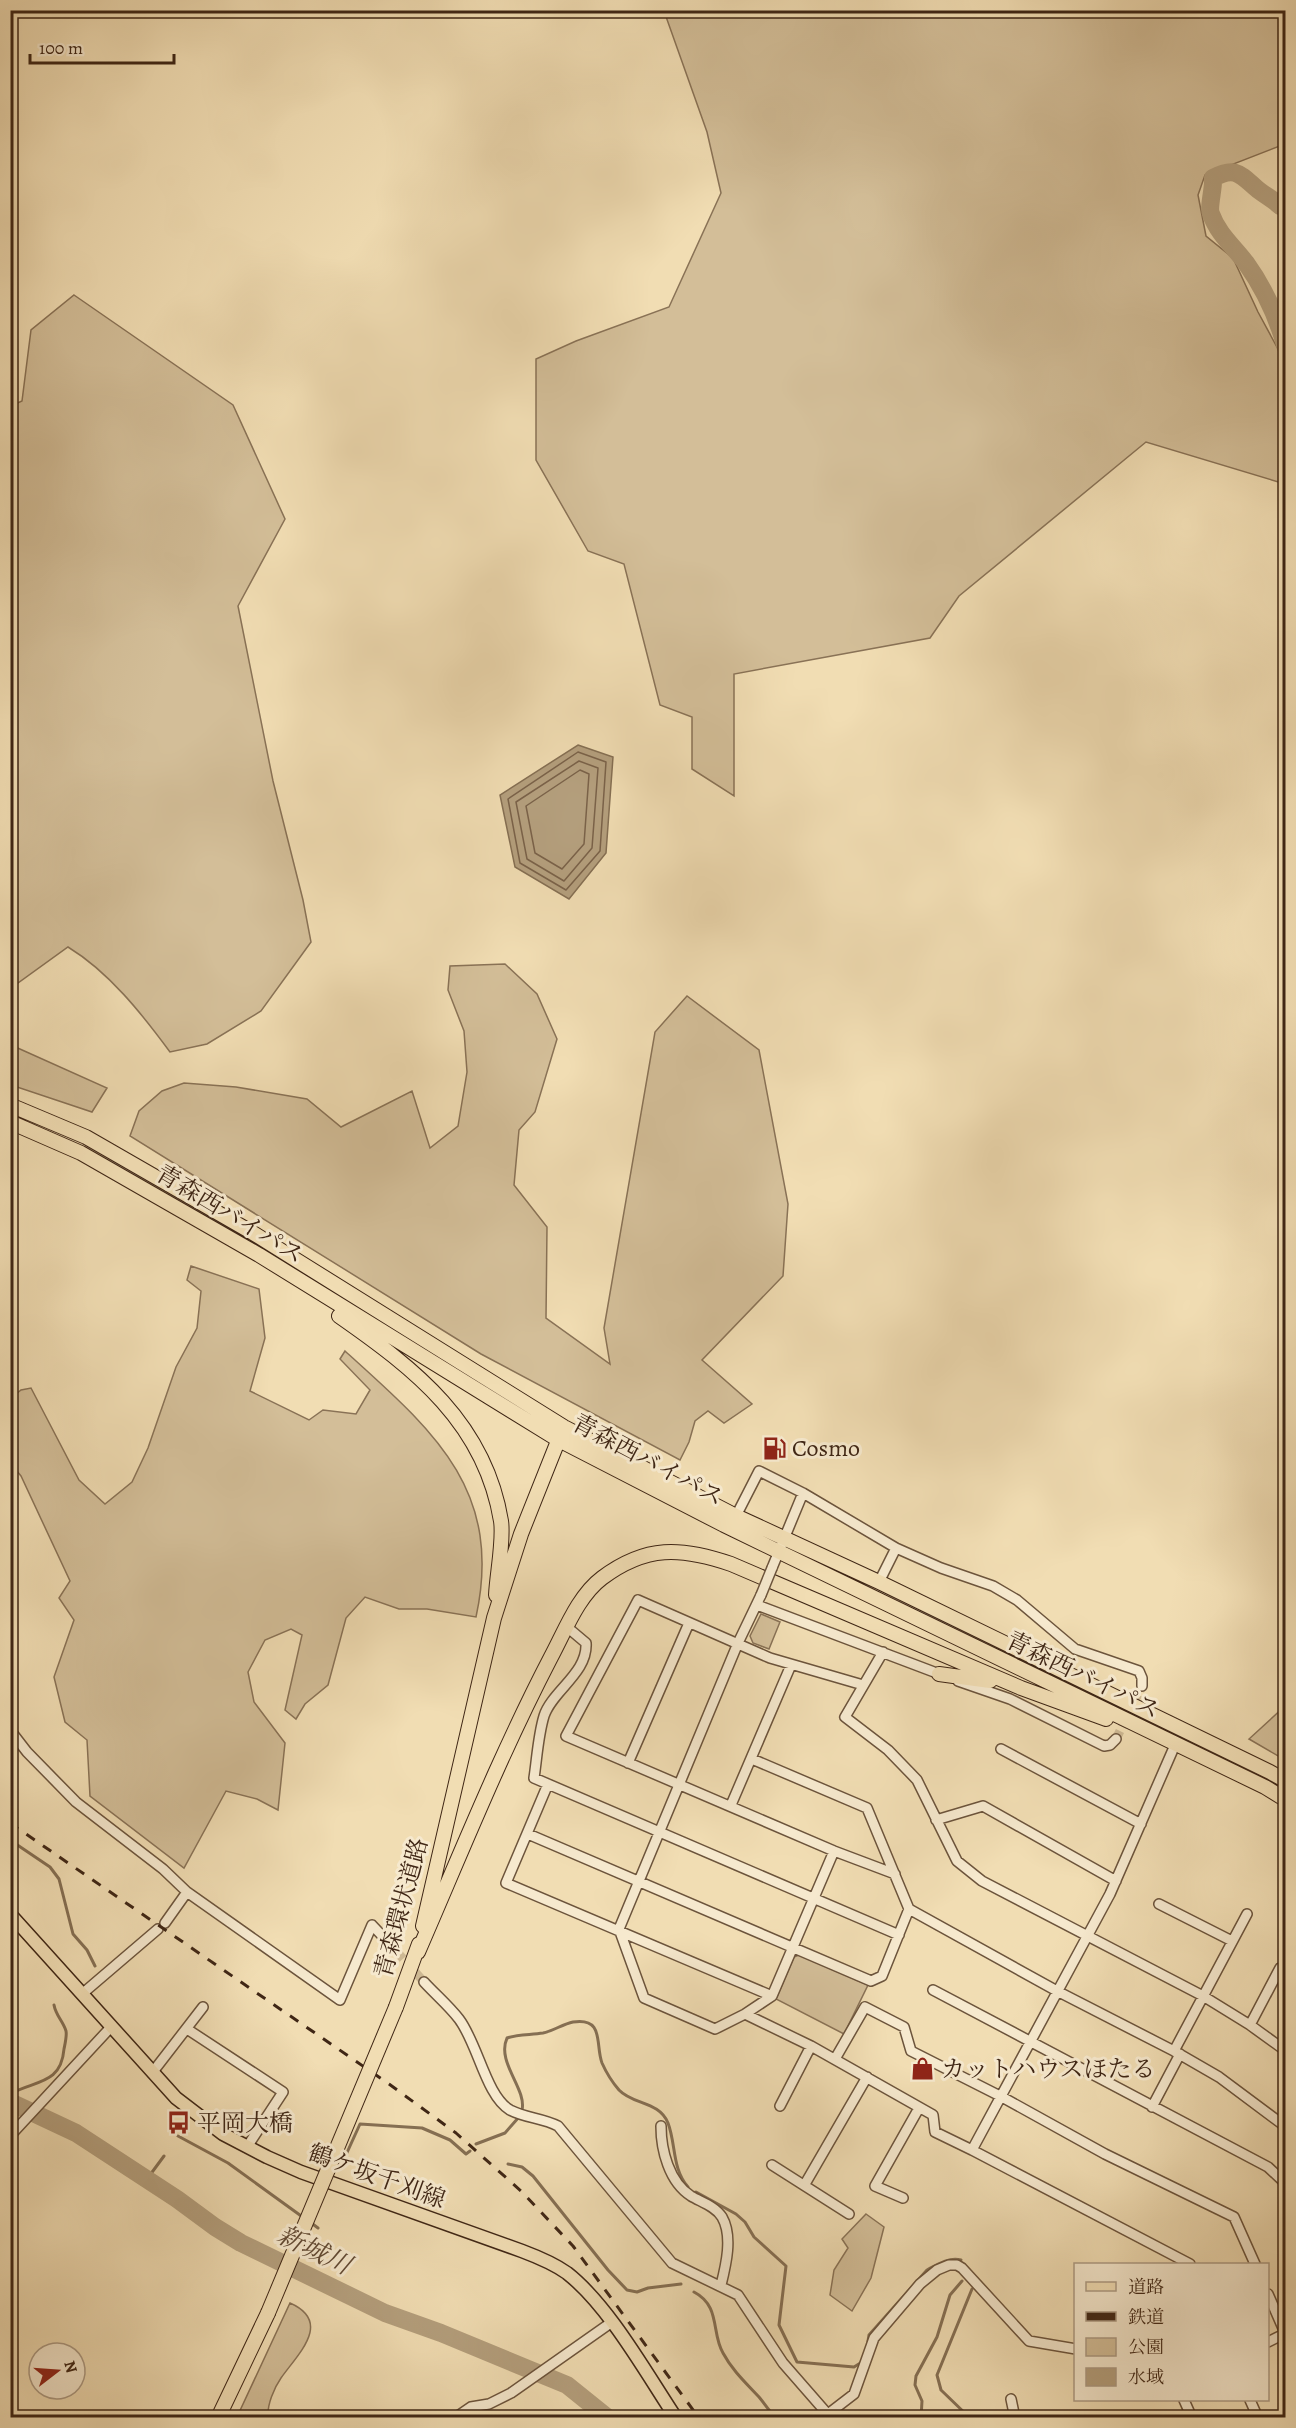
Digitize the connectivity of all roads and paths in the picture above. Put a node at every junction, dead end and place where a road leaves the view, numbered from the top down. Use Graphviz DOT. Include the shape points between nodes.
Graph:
graph roads {
  1 [pos="10,1105"];
  2 [pos="10,1122"];
  3 [pos="259,1255"];
  4 [pos="561,1433"];
  5 [pos="803,1493"];
  6 [pos="736,1516"];
  7 [pos="781,1544"];
  8 [pos="896,1548"];
  9 [pos="879,1582"];
  10 [pos="757,1605"];
  11 [pos="494,1618"];
  12 [pos="689,1623"];
  13 [pos="567,1627"];
  14 [pos="738,1643"];
  15 [pos="883,1652"];
  16 [pos="791,1665"];
  17 [pos="939,1674"];
  18 [pos="863,1685"];
  19 [pos="1142,1686"];
  20 [pos="1021,1688"];
  21 [pos="10,1730"];
  22 [pos="1116,1739"];
  23 [pos="1175,1745"];
  24 [pos="1001,1749"];
  25 [pos="752,1759"];
  26 [pos="628,1763"];
  27 [pos="1286,1781"];
  28 [pos="548,1784"];
  29 [pos="680,1785"];
  30 [pos="1286,1800"];
  31 [pos="731,1805"];
  32 [pos="936,1820"];
  33 [pos="1141,1824"];
  34 [pos="658,1833"];
  35 [pos="528,1834"];
  36 [pos="834,1851"];
  37 [pos="895,1874"];
  38 [pos="638,1881"];
  39 [pos="1116,1881"];
  40 [pos="187,1892"];
  41 [pos="814,1899"];
  42 [pos="1159,1904"];
  43 [pos="909,1909"];
  44 [pos="10,1914"];
  45 [pos="1247,1914"];
  46 [pos="619,1929"];
  47 [pos="899,1935"];
  48 [pos="1088,1935"];
  49 [pos="1232,1941"];
  50 [pos="388,1942"];
  51 [pos="793,1947"];
  52 [pos="418,1952"];
  53 [pos="1280,1968"];
  54 [pos="424,1982"];
  55 [pos="933,1990"];
  56 [pos="1057,1991"];
  57 [pos="81,1994"];
  58 [pos="772,1996"];
  59 [pos="1203,1996"];
  60 [pos="203,2007"];
  61 [pos="745,2014"];
  62 [pos="1250,2025"];
  63 [pos="111,2027"];
  64 [pos="187,2029"];
  65 [pos="1029,2042"];
  66 [pos="811,2046"];
  67 [pos="1286,2051"];
  68 [pos="1177,2053"];
  69 [pos="835,2059"];
  70 [pos="152,2073"];
  71 [pos="867,2077"];
  72 [pos="1002,2097"];
  73 [pos="780,2106"];
  74 [pos="1152,2107"];
  75 [pos="919,2108"];
  76 [pos="661,2126"];
  77 [pos="1286,2127"];
  78 [pos="10,2136"];
  79 [pos="246,2147"];
  80 [pos="972,2150"];
  81 [pos="772,2165"];
  82 [pos="806,2184"];
  83 [pos="1286,2187"];
  84 [pos="903,2198"];
  85 [pos="849,2214"];
  86 [pos="1186,2263"];
  87 [pos="1254,2263"];
  88 [pos="721,2285"];
  89 [pos="1269,2296"];
  90 [pos="612,2322"];
  91 [pos="1285,2334"];
  92 [pos="1269,2342"];
  93 [pos="1074,2349"];
  94 [pos="1011,2399"];
  95 [pos="1184,2401"];
  96 [pos="1250,2401"];
  97 [pos="830,2416"];
  98 [pos="218,2418"];
  99 [pos="456,2418"];
  100 [pos="676,2418"];
  101 [pos="1016,2418"];
  102 [pos="1192,2418"];
  103 [pos="1258,2418"];
  1 -- 4 [label="highway, 青森西バイパス" via="86,1137 243,1227"];
  2 -- 3 [label="highway, 青森西バイパス" via="81,1153"];
  3 -- 4 [label="highway, 青森西バイパス"];
  3 -- 11 [label="highway" via="389,1350 460,1421 486,1467 501,1523"];
  4 -- 6 [label="highway, 青森西バイパス"];
  4 -- 7 [label="highway, 青森西バイパス" via="724,1525"];
  4 -- 11 [label="highway, 青森環状道路" via="521,1534"];
  5 -- 6 [label="street" via="759,1471"];
  5 -- 7 [label="street"];
  5 -- 8 [label="street"];
  6 -- 7 [label="highway, 青森西バイパス"];
  7 -- 9 [label="highway, 青森西バイパス"];
  7 -- 10 [label="street, bridge"];
  7 -- 23 [label="highway, 青森西バイパス"];
  8 -- 9 [label="street"];
  8 -- 19 [label="street" via="993,1586 1017,1600 1074,1649 1139,1671"];
  9 -- 27 [label="highway, 青森西バイパス"];
  10 -- 14 [label="street"];
  10 -- 15 [label="street"];
  11 -- 52 [label="highway, 青森環状道路"];
  12 -- 14 [label="street"];
  12 -- 26 [label="street"];
  12 -- 26 [label="street" via="638,1600 566,1736"];
  13 -- 20 [label="highway" via="600,1579 635,1558 663,1551 706,1555"];
  13 -- 28 [label="street" via="586,1643 587,1652 545,1714 534,1778"];
  13 -- 52 [label="highway" via="526,1706"];
  14 -- 16 [label="street"];
  14 -- 29 [label="street"];
  15 -- 17 [label="street"];
  15 -- 18 [label="street"];
  16 -- 18 [label="street"];
  16 -- 25 [label="street"];
  17 -- 20 [label="highway"];
  17 -- 22 [label="street" via="1010,1699 1104,1746"];
  18 -- 32 [label="street" via="845,1717 888,1750 917,1780"];
  20 -- 23 [label="highway"];
  21 -- 40 [label="street" via="75,1802"];
  23 -- 30 [label="highway, 青森西バイパス"];
  23 -- 33 [label="street"];
  24 -- 33 [label="street"];
  25 -- 31 [label="street"];
  25 -- 37 [label="street" via="867,1808"];
  26 -- 29 [label="street"];
  28 -- 34 [label="street"];
  28 -- 35 [label="street"];
  29 -- 31 [label="street"];
  29 -- 34 [label="street"];
  31 -- 36 [label="street"];
  32 -- 39 [label="street" via="983,1806"];
  32 -- 48 [label="street" via="957,1861 982,1881"];
  33 -- 39 [label="street"];
  34 -- 38 [label="street"];
  34 -- 41 [label="street"];
  35 -- 38 [label="street"];
  35 -- 46 [label="street" via="506,1883"];
  36 -- 37 [label="street"];
  36 -- 41 [label="street"];
  37 -- 43 [label="street"];
  38 -- 46 [label="street"];
  38 -- 51 [label="street"];
  39 -- 48 [label="street"];
  40 -- 50 [label="street" via="340,2000 372,1925"];
  40 -- 57 [label="street" via="161,1926"];
  41 -- 47 [label="street"];
  41 -- 51 [label="street"];
  42 -- 49 [label="street"];
  43 -- 47 [label="street"];
  43 -- 56 [label="street"];
  44 -- 57 [label="main road, 鶴ケ坂千刈線"];
  45 -- 49 [label="street"];
  46 -- 58 [label="street"];
  46 -- 61 [label="street" via="644,1998 715,2029"];
  47 -- 51 [label="street" via="882,1976 871,1981"];
  48 -- 56 [label="street"];
  48 -- 59 [label="street"];
  49 -- 59 [label="street"];
  51 -- 58 [label="street"];
  52 -- 98 [label="highway, 青森環状道路, bridge" via="268,2313"];
  53 -- 62 [label="street"];
  54 -- 88 [label="street" via="459,2019 500,2101 511,2110 558,2126 672,2263"];
  55 -- 65 [label="street"];
  56 -- 65 [label="street"];
  56 -- 68 [label="street"];
  57 -- 63 [label="main road, 鶴ケ坂千刈線"];
  58 -- 61 [label="street"];
  59 -- 62 [label="street"];
  59 -- 68 [label="street"];
  60 -- 64 [label="street"];
  61 -- 66 [label="street"];
  62 -- 67 [label="street"];
  63 -- 70 [label="main road, 鶴ケ坂千刈線"];
  63 -- 78 [label="street"];
  64 -- 70 [label="street"];
  64 -- 79 [label="street" via="283,2092"];
  65 -- 72 [label="street"];
  65 -- 74 [label="street"];
  66 -- 69 [label="street"];
  66 -- 73 [label="street"];
  68 -- 74 [label="street"];
  68 -- 77 [label="street" via="1219,2077"];
  69 -- 71 [label="street"];
  69 -- 72 [label="street" via="864,2007 904,2027 911,2051"];
  70 -- 79 [label="main road, 鶴ケ坂千刈線" via="193,2112"];
  71 -- 75 [label="street"];
  71 -- 82 [label="street"];
  72 -- 80 [label="street"];
  72 -- 87 [label="street" via="1105,2154 1234,2217"];
  74 -- 83 [label="street" via="1268,2167"];
  75 -- 80 [label="street" via="933,2115 935,2132"];
  75 -- 84 [label="street" via="875,2186"];
  76 -- 88 [label="street" via="670,2171 689,2195 721,2216 727,2238"];
  79 -- 90 [label="main road, 鶴ケ坂千刈線" via="301,2172 550,2262 581,2285"];
  80 -- 86 [label="street"];
  81 -- 82 [label="street"];
  82 -- 85 [label="street"];
  88 -- 97 [label="street" via="738,2295 783,2362"];
  89 -- 91 [label="street"];
  90 -- 99 [label="street" via="511,2393 489,2404 471,2407"];
  90 -- 100 [label="main road, 鶴ケ坂千刈線"];
  91 -- 92 [label="street"];
  93 -- 97 [label="street" via="1029,2341 962,2268 949,2265 920,2284 874,2338 854,2394"];
  94 -- 101 [label="street"];
  95 -- 102 [label="street"];
  96 -- 103 [label="street"];
}
